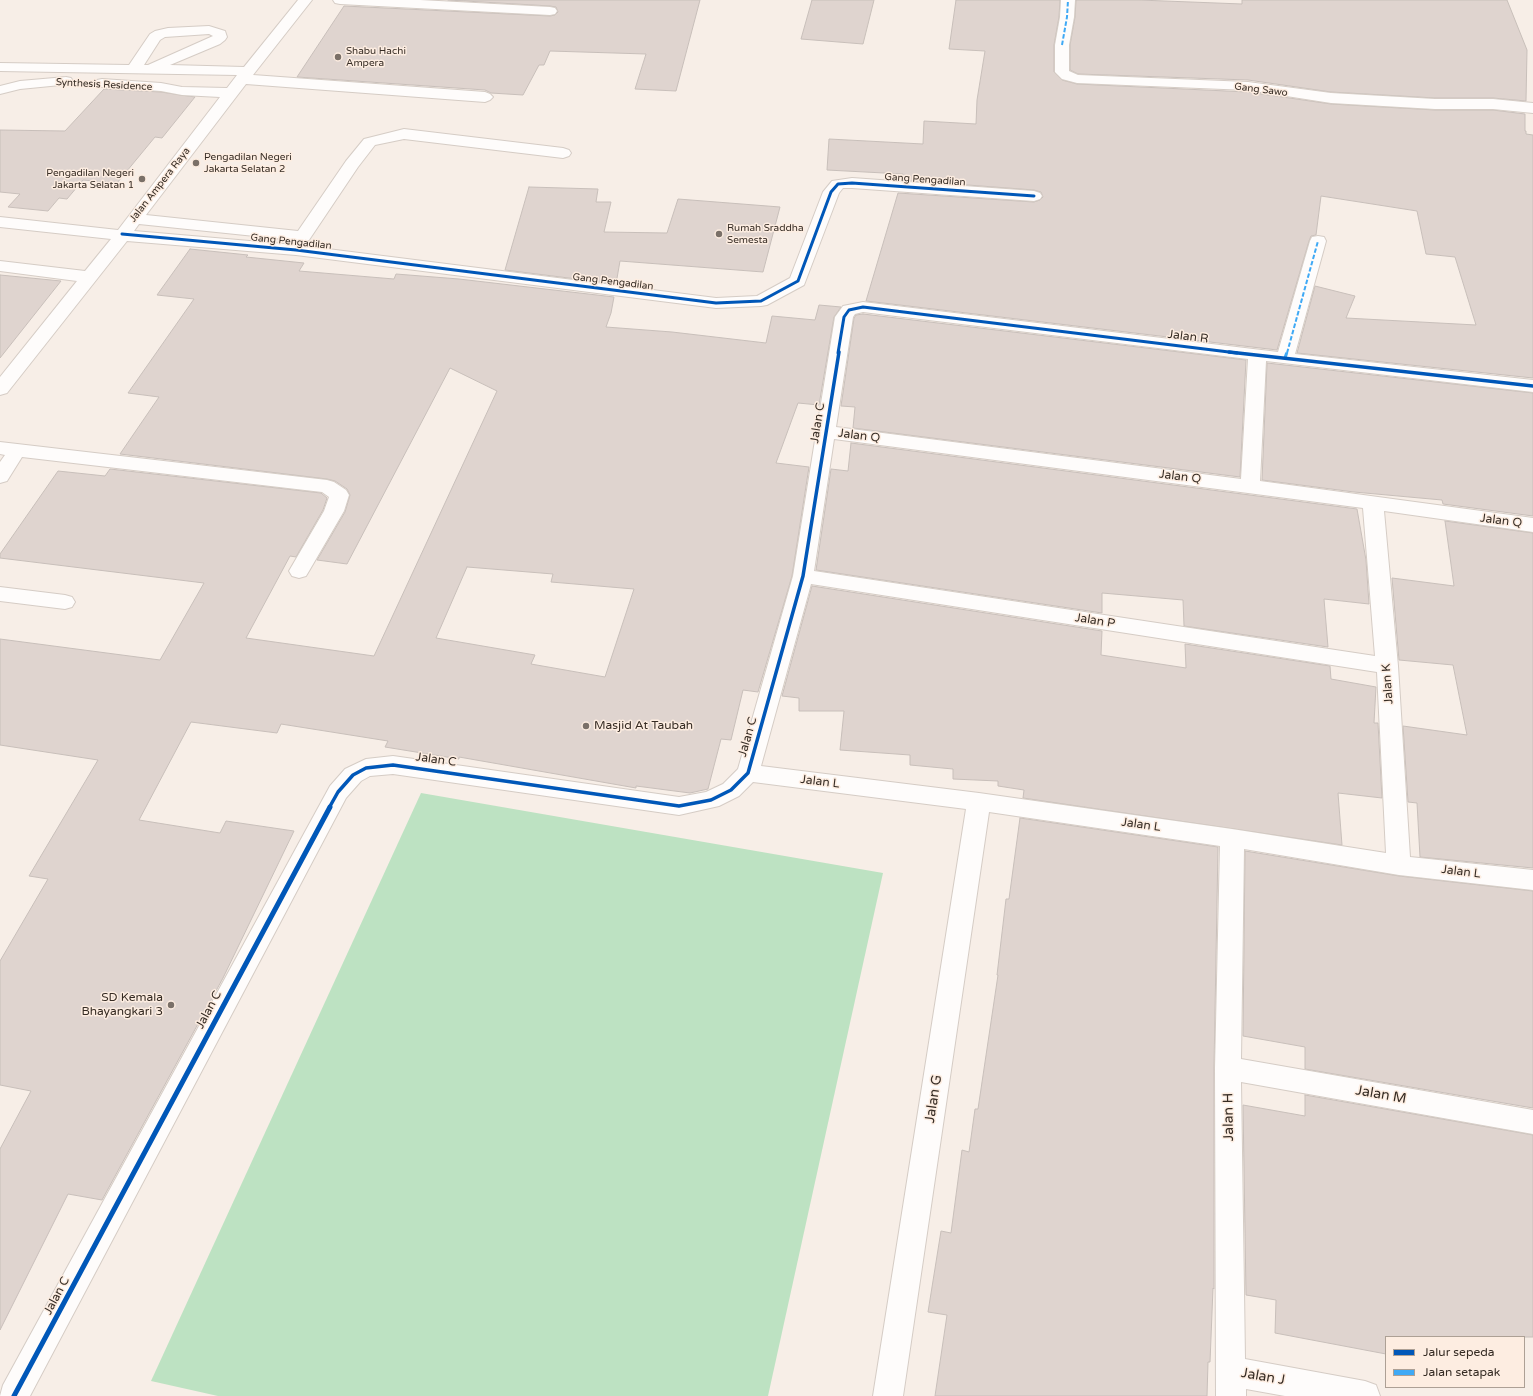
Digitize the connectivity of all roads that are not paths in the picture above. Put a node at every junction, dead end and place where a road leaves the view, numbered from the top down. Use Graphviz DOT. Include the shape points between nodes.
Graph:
graph roads {
  1 [pos="305,0"];
  2 [pos="340,0"];
  3 [pos="1068,0"];
  4 [pos="550,11"];
  5 [pos="0,67"];
  6 [pos="140,70"];
  7 [pos="239,83"];
  8 [pos="0,90"];
  9 [pos="485,97"];
  10 [pos="1533,108"];
  11 [pos="563,153"];
  12 [pos="1034,196"];
  13 [pos="135,219"];
  14 [pos="0,222"];
  15 [pos="122,234"];
  16 [pos="1318,241"];
  17 [pos="0,266"];
  18 [pos="89,277"];
  19 [pos="844,317"];
  20 [pos="1257,356"];
  21 [pos="1285,358"];
  22 [pos="1533,386"];
  23 [pos="0,388"];
  24 [pos="827,432"];
  25 [pos="9,449"];
  26 [pos="0,477"];
  27 [pos="1250,486"];
  28 [pos="1373,504"];
  29 [pos="1533,525"];
  30 [pos="299,571"];
  31 [pos="803,576"];
  32 [pos="0,594"];
  33 [pos="65,602"];
  34 [pos="1387,666"];
  35 [pos="748,773"];
  36 [pos="979,802"];
  37 [pos="1232,838"];
  38 [pos="1399,865"];
  39 [pos="1533,880"];
  40 [pos="1228,1068"];
  41 [pos="1533,1122"];
  42 [pos="1231,1384"];
  43 [pos="14,1396"];
  44 [pos="888,1396"];
  45 [pos="1365,1396"];
  1 -- 7 [label="street, Jalan Ampera Raya"];
  2 -- 4 [label="street"];
  3 -- 10 [label="street, Gang Sawo" via="1062,45 1062,72 1077,79 1248,86 1331,98 1435,104 1493,104"];
  5 -- 6 [label="street"];
  6 -- 6 [label="street" via="155,37 160,34 209,30 220,34 215,40"];
  6 -- 7 [label="street"];
  7 -- 8 [label="street, Synthesis Residence" via="182,91 161,87 68,81 20,85"];
  7 -- 9 [label="street"];
  7 -- 13 [label="street, Jalan Ampera Raya"];
  11 -- 13 [label="street" via="404,134 370,142 303,236"];
  12 -- 15 [label="street, Gang Pengadilan" via="838,184 831,192 798,281 760,301 716,303 296,250"];
  13 -- 15 [label="street, Jalan Ampera Raya"];
  14 -- 15 [label="street"];
  15 -- 18 [label="street, Jalan Ampera Raya"];
  16 -- 21 [label="street"];
  17 -- 18 [label="street"];
  18 -- 23 [label="street, Jalan Ampera Raya"];
  19 -- 20 [label="street, Jalan R" via="850,310 862,308"];
  19 -- 24 [label="street, Jalan C"];
  20 -- 21 [label="street, Jalan R"];
  20 -- 27 [label="street"];
  21 -- 22 [label="street, Jalan R"];
  24 -- 27 [label="street, Jalan Q"];
  24 -- 31 [label="street, Jalan C"];
  25 -- 26 [label="street"];
  25 -- 30 [label="street" via="327,486 339,495 334,511"];
  27 -- 28 [label="street, Jalan Q"];
  28 -- 29 [label="street, Jalan Q"];
  28 -- 34 [label="street, Jalan K"];
  31 -- 34 [label="street, Jalan P"];
  31 -- 35 [label="street, Jalan C"];
  32 -- 33 [label="street"];
  34 -- 38 [label="street, Jalan K"];
  35 -- 36 [label="street, Jalan L"];
  35 -- 43 [label="street, Jalan C" via="731,790 710,800 679,806 393,765 366,768 353,775 338,792"];
  36 -- 37 [label="street, Jalan L"];
  36 -- 44 [label="street, Jalan G"];
  37 -- 38 [label="street, Jalan L"];
  37 -- 40 [label="street, Jalan H"];
  38 -- 39 [label="street, Jalan L"];
  40 -- 41 [label="street, Jalan M"];
  40 -- 42 [label="street, Jalan H"];
  42 -- 45 [label="street, Jalan J"];
}
